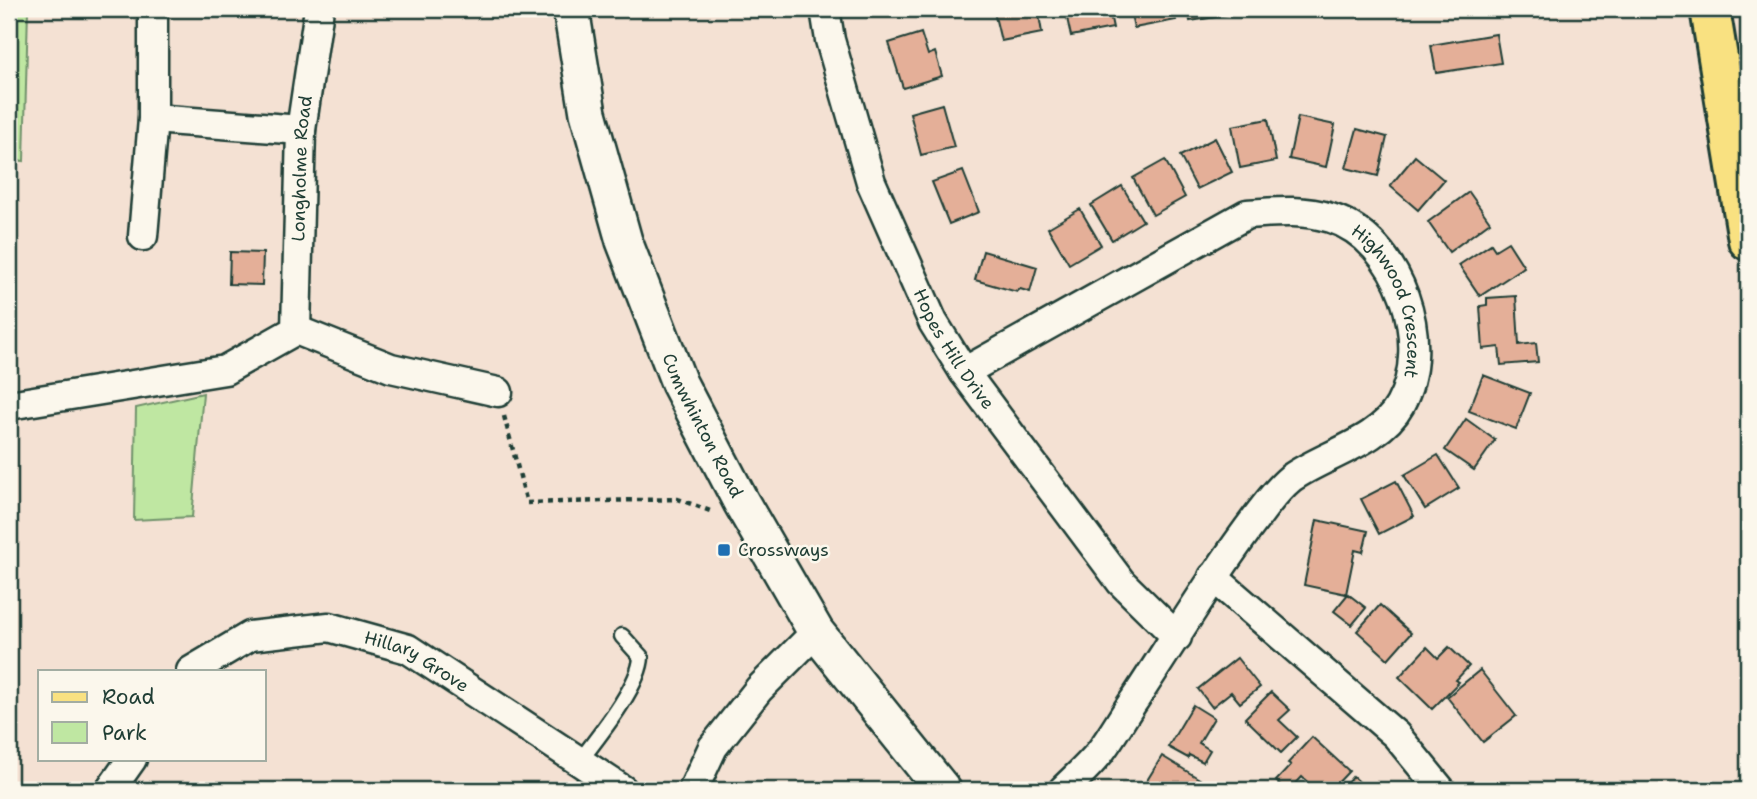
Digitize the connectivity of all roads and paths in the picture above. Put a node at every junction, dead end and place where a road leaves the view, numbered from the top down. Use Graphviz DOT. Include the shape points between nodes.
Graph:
graph roads {
  1 [pos="319,9"];
  2 [pos="571,9"];
  3 [pos="825,9"];
  4 [pos="1717,10"];
  5 [pos="153,19"];
  6 [pos="153,118"];
  7 [pos="301,130"];
  8 [pos="143,236"];
  9 [pos="1748,240"];
  10 [pos="296,330"];
  11 [pos="964,372"];
  12 [pos="498,392"];
  13 [pos="9,405"];
  14 [pos="755,527"];
  15 [pos="1213,577"];
  16 [pos="816,632"];
  17 [pos="622,635"];
  18 [pos="1177,636"];
  19 [pos="193,670"];
  20 [pos="131,760"];
  21 [pos="579,762"];
  22 [pos="110,790"];
  23 [pos="623,790"];
  24 [pos="693,790"];
  25 [pos="943,790"];
  26 [pos="1063,790"];
  27 [pos="1441,790"];
  1 -- 7 [label="street, Longholme Road"];
  2 -- 14 [label="street, Cumwhinton Road" via="588,113 624,241 679,383"];
  3 -- 11 [label="street, Hopes Hill Drive" via="871,182 933,322"];
  4 -- 9 [label="main road"];
  5 -- 6 [label="street"];
  6 -- 7 [label="street"];
  6 -- 8 [label="street"];
  7 -- 10 [label="street, Longholme Road"];
  10 -- 12 [label="street" via="391,368"];
  10 -- 13 [label="street" via="225,370"];
  11 -- 15 [label="street, Highwood Crescent" via="1247,214 1298,210 1334,219 1366,238 1388,260 1403,290 1411,325 1414,367 1400,406 1355,445 1290,479"];
  11 -- 18 [label="street, Hopes Hill Drive" via="1121,582"];
  12 -- 14 [label="path" via="527,503 678,499"];
  14 -- 16 [label="street, Cumwhinton Road"];
  15 -- 18 [label="street"];
  15 -- 27 [label="street" via="1396,735"];
  16 -- 24 [label="street" via="759,689 713,747"];
  16 -- 25 [label="street, Cumwhinton Road"];
  17 -- 21 [label="lane" via="641,657 641,670"];
  18 -- 26 [label="street" via="1099,753"];
  19 -- 21 [label="street, Hillary Grove" via="250,636 329,627 408,649"];
  20 -- 22 [label="street"];
  21 -- 23 [label="street, Hillary Grove"];
}
